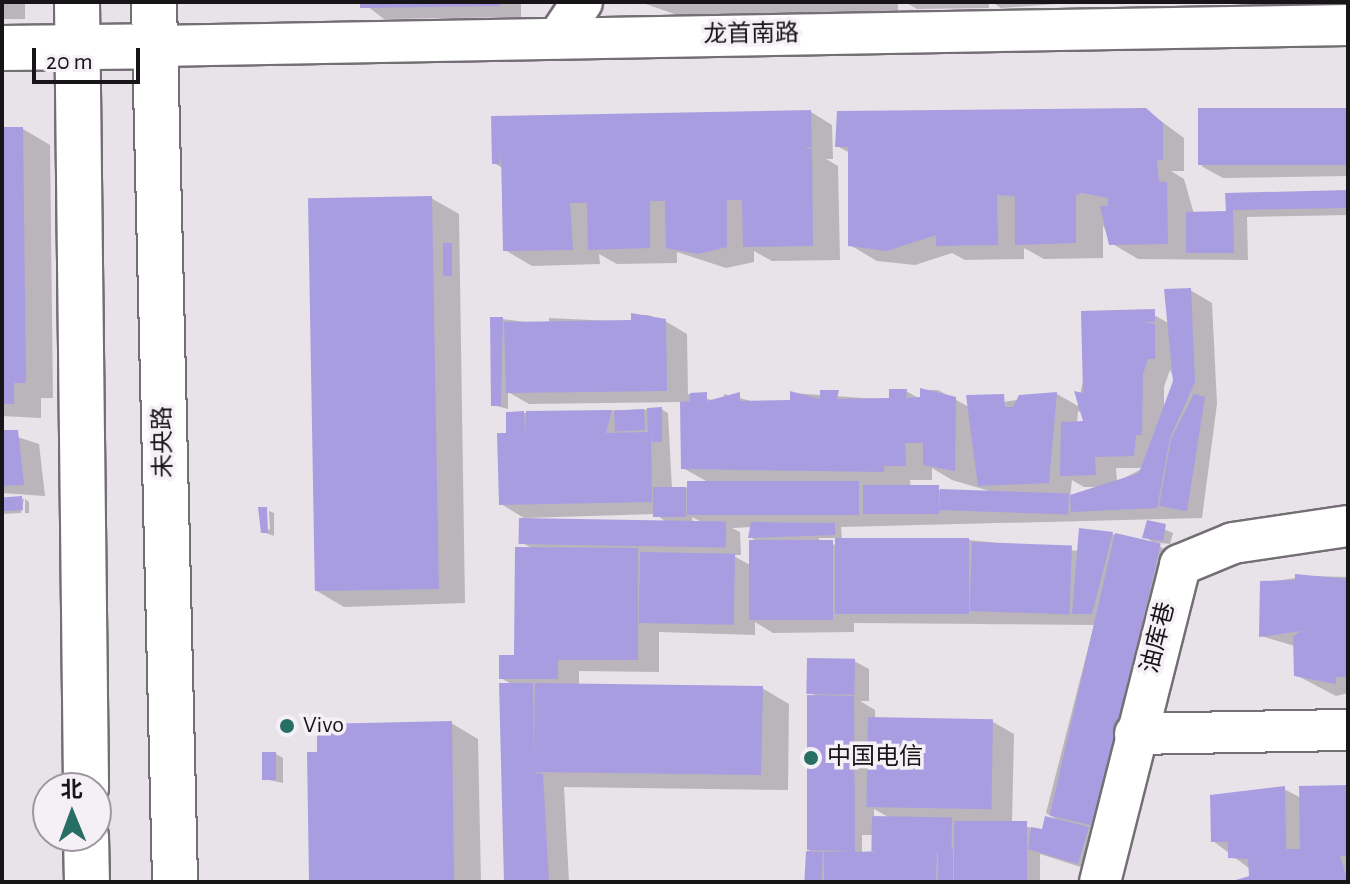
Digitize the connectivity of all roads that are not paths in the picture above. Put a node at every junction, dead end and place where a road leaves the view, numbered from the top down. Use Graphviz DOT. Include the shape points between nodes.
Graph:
graph roads {
  1 [pos="77,2"];
  2 [pos="154,2"];
  3 [pos="582,2"];
  4 [pos="1348,25"];
  5 [pos="558,38"];
  6 [pos="78,46"];
  7 [pos="155,46"];
  8 [pos="2,48"];
  9 [pos="1348,526"];
  10 [pos="1348,730"];
  11 [pos="1135,734"];
  12 [pos="86,772"];
  13 [pos="86,852"];
  14 [pos="87,882"];
  15 [pos="175,882"];
  16 [pos="1100,882"];
  1 -- 6 [label="main road"];
  2 -- 7 [label="main road, 未央路"];
  3 -- 5 [label="street"];
  4 -- 5 [label="street, 龙首南路"];
  5 -- 7 [label="street, 龙首南路"];
  6 -- 7 [label="main road"];
  6 -- 8 [label="main road"];
  6 -- 12 [label="main road"];
  7 -- 15 [label="main road, 未央路"];
  9 -- 11 [label="street, 油库巷" via="1233,543 1180,565"];
  10 -- 11 [label="street"];
  11 -- 16 [label="street, 油库巷"];
  13 -- 14 [label="main road"];
}
